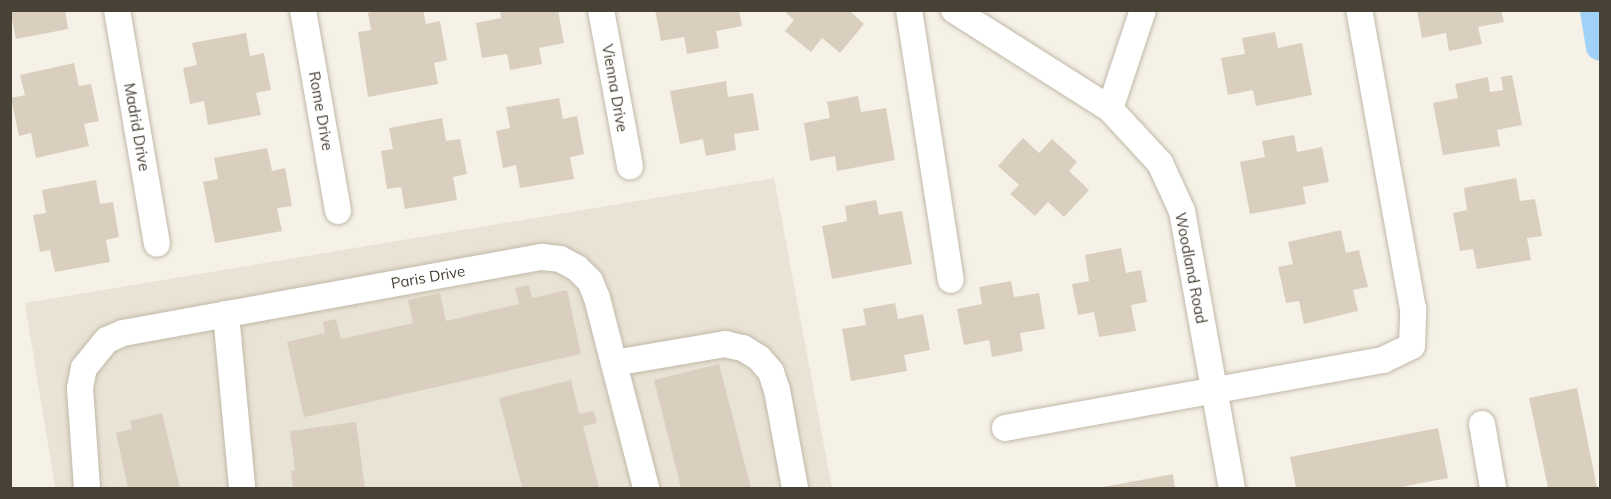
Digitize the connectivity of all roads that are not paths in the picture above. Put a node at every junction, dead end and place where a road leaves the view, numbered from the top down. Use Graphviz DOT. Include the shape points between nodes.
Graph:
graph roads {
  1 [pos="117,10"];
  2 [pos="303,10"];
  3 [pos="601,10"];
  4 [pos="909,10"];
  5 [pos="954,10"];
  6 [pos="1143,10"];
  7 [pos="1359,10"];
  8 [pos="1110,109"];
  9 [pos="630,166"];
  10 [pos="338,211"];
  11 [pos="157,244"];
  12 [pos="951,280"];
  13 [pos="226,314"];
  14 [pos="614,363"];
  15 [pos="1214,391"];
  16 [pos="1482,424"];
  17 [pos="1005,428"];
  18 [pos="87,489"];
  19 [pos="242,489"];
  20 [pos="646,489"];
  21 [pos="795,489"];
  22 [pos="1232,489"];
  23 [pos="1493,489"];
  1 -- 11 [label="street, Madrid Drive"];
  2 -- 10 [label="street, Rome Drive"];
  3 -- 9 [label="street, Vienna Drive"];
  4 -- 12 [label="street"];
  5 -- 8 [label="street, Woodland Road"];
  6 -- 8 [label="street"];
  7 -- 15 [label="street" via="1413,309 1412,346 1383,360"];
  8 -- 15 [label="street, Woodland Road" via="1160,163 1182,211"];
  13 -- 14 [label="street, Paris Drive" via="542,257 560,259 590,281"];
  13 -- 18 [label="street, Paris Drive" via="123,333 106,340 93,352 84,368 80,388"];
  13 -- 19 [label="street"];
  14 -- 20 [label="street"];
  14 -- 21 [label="street" via="725,344 743,348 759,358 771,372 777,390"];
  15 -- 17 [label="street"];
  15 -- 22 [label="street, Woodland Road"];
  16 -- 23 [label="street"];
}
